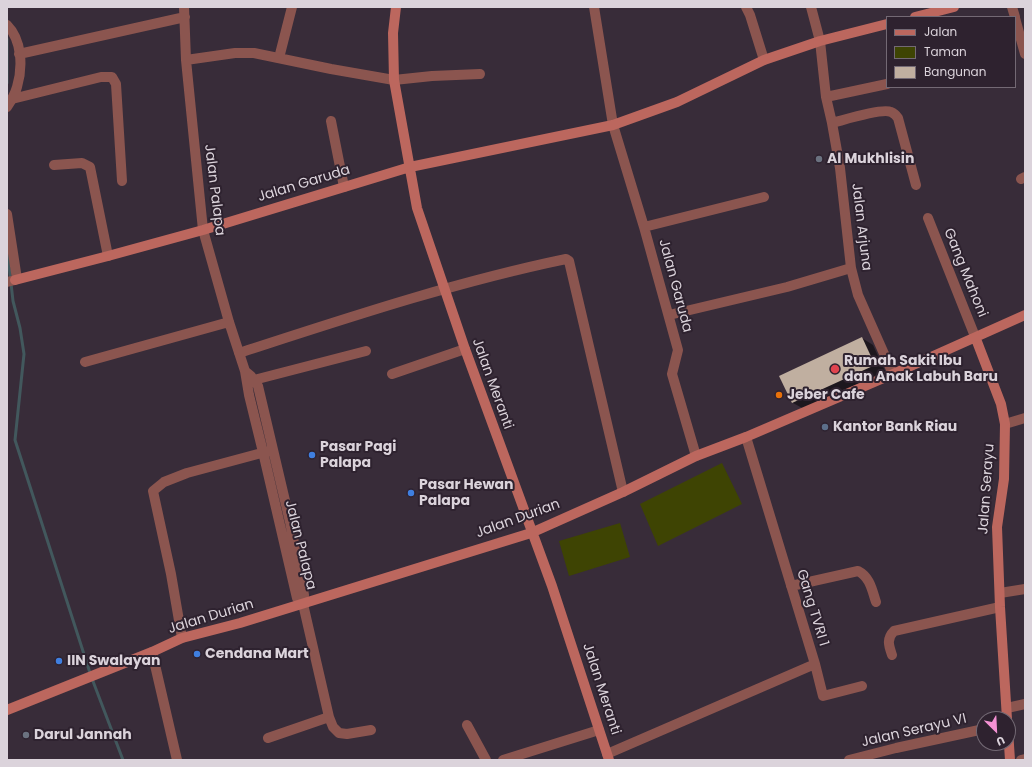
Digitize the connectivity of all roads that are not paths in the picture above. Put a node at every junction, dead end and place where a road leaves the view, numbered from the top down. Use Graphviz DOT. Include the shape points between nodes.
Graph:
graph roads {
  1 [pos="292,7"];
  2 [pos="396,7"];
  3 [pos="594,7"];
  4 [pos="746,7"];
  5 [pos="811,7"];
  6 [pos="954,7"];
  7 [pos="184,12"];
  8 [pos="919,16"];
  9 [pos="1016,21"];
  10 [pos="886,24"];
  11 [pos="7,25"];
  12 [pos="820,41"];
  13 [pos="20,54"];
  14 [pos="1025,54"];
  15 [pos="279,58"];
  16 [pos="186,60"];
  17 [pos="764,60"];
  18 [pos="480,74"];
  19 [pos="394,80"];
  20 [pos="886,84"];
  21 [pos="826,97"];
  22 [pos="9,103"];
  23 [pos="331,121"];
  24 [pos="832,123"];
  25 [pos="613,125"];
  26 [pos="54,165"];
  27 [pos="410,166"];
  28 [pos="122,182"];
  29 [pos="916,185"];
  30 [pos="344,187"];
  31 [pos="764,197"];
  32 [pos="7,214"];
  33 [pos="928,218"];
  34 [pos="644,227"];
  35 [pos="203,230"];
  36 [pos="108,256"];
  37 [pos="851,268"];
  38 [pos="13,280"];
  39 [pos="445,289"];
  40 [pos="669,315"];
  41 [pos="1025,315"];
  42 [pos="229,322"];
  43 [pos="976,338"];
  44 [pos="464,349"];
  45 [pos="366,351"];
  46 [pos="239,353"];
  47 [pos="85,362"];
  48 [pos="392,374"];
  49 [pos="893,374"];
  50 [pos="251,381"];
  51 [pos="1025,418"];
  52 [pos="1005,424"];
  53 [pos="746,437"];
  54 [pos="268,451"];
  55 [pos="696,456"];
  56 [pos="623,492"];
  57 [pos="531,532"];
  58 [pos="791,586"];
  59 [pos="1025,590"];
  60 [pos="1000,592"];
  61 [pos="876,602"];
  62 [pos="303,604"];
  63 [pos="1000,607"];
  64 [pos="182,638"];
  65 [pos="152,652"];
  66 [pos="892,656"];
  67 [pos="814,664"];
  68 [pos="862,686"];
  69 [pos="1025,704"];
  70 [pos="1007,708"];
  71 [pos="7,710"];
  72 [pos="329,717"];
  73 [pos="467,725"];
  74 [pos="371,730"];
  75 [pos="599,730"];
  76 [pos="976,731"];
  77 [pos="268,738"];
  78 [pos="608,757"];
  79 [pos="1025,759"];
  80 [pos="176,760"];
  81 [pos="486,760"];
  82 [pos="503,760"];
  83 [pos="850,760"];
  84 [pos="1021,760"];
  1 -- 15 [label="street"];
  2 -- 19 [label="street, Jalan Meranti" via="393,33"];
  3 -- 25 [label="street, Jalan Garuda"];
  4 -- 17 [label="street"];
  5 -- 12 [label="street, Jalan Arjuna"];
  6 -- 8 [label="street"];
  7 -- 13 [label="street"];
  7 -- 16 [label="street, Jalan Palapa"];
  9 -- 14 [label="street"];
  10 -- 12 [label="street, Jalan Garuda"];
  11 -- 13 [label="street" via="16,37"];
  12 -- 17 [label="street, Jalan Garuda"];
  12 -- 21 [label="street, Jalan Arjuna"];
  13 -- 22 [label="street" via="17,89"];
  15 -- 16 [label="street" via="254,53 235,53"];
  15 -- 19 [label="street"];
  16 -- 35 [label="street, Jalan Palapa"];
  17 -- 25 [label="street, Jalan Garuda" via="677,102"];
  18 -- 19 [label="street"];
  19 -- 27 [label="street, Jalan Meranti"];
  20 -- 21 [label="street"];
  21 -- 24 [label="street, Jalan Arjuna"];
  22 -- 28 [label="street" via="101,77 112,78 116,84"];
  23 -- 30 [label="street"];
  24 -- 29 [label="street" via="877,112 889,111 896,114"];
  24 -- 37 [label="street, Jalan Arjuna" via="840,168"];
  25 -- 27 [label="street, Jalan Garuda"];
  25 -- 34 [label="street, Jalan Garuda"];
  26 -- 36 [label="street" via="82,163 90,168"];
  27 -- 30 [label="street, Jalan Garuda"];
  27 -- 39 [label="street, Jalan Meranti" via="417,208"];
  30 -- 35 [label="street, Jalan Garuda"];
  31 -- 34 [label="street"];
  32 -- 38 [label="street"];
  33 -- 43 [label="street, Gang Mahoni"];
  34 -- 40 [label="street, Jalan Garuda"];
  35 -- 36 [label="street, Jalan Garuda"];
  35 -- 42 [label="street, Jalan Palapa"];
  36 -- 38 [label="street, Jalan Garuda"];
  37 -- 40 [label="street" via="786,287"];
  37 -- 49 [label="street, Jalan Arjuna" via="858,295"];
  39 -- 44 [label="street, Jalan Meranti"];
  39 -- 46 [label="street"];
  39 -- 56 [label="street" via="561,260 569,261"];
  40 -- 55 [label="street, Jalan Garuda" via="678,350 672,374"];
  41 -- 43 [label="street, Jalan Durian"];
  42 -- 46 [label="street, Jalan Palapa"];
  42 -- 47 [label="street"];
  43 -- 49 [label="street, Jalan Durian"];
  43 -- 52 [label="street, Jalan Serayu" via="1002,404"];
  44 -- 48 [label="street"];
  44 -- 57 [label="street, Jalan Meranti"];
  45 -- 50 [label="street"];
  46 -- 50 [label="street, Jalan Palapa"];
  49 -- 53 [label="street, Jalan Durian"];
  50 -- 54 [label="street, Jalan Palapa"];
  51 -- 52 [label="street"];
  52 -- 60 [label="street, Jalan Serayu" via="1004,479 997,527"];
  53 -- 55 [label="street, Jalan Durian"];
  53 -- 58 [label="street, Gang TVRI 1"];
  54 -- 62 [label="street, Jalan Palapa" via="297,598"];
  54 -- 64 [label="street" via="187,473 164,482 153,491"];
  55 -- 56 [label="street, Jalan Durian"];
  56 -- 57 [label="street, Jalan Durian"];
  57 -- 62 [label="street, Jalan Durian"];
  57 -- 75 [label="street, Jalan Meranti" via="552,586"];
  58 -- 61 [label="street" via="858,571 865,574"];
  58 -- 67 [label="street, Gang TVRI 1"];
  59 -- 60 [label="street"];
  60 -- 63 [label="street, Jalan Serayu"];
  62 -- 64 [label="street, Jalan Durian"];
  62 -- 72 [label="street, Jalan Palapa"];
  63 -- 66 [label="street" via="894,631 888,640"];
  63 -- 70 [label="street, Jalan Serayu"];
  64 -- 65 [label="street, Jalan Durian"];
  65 -- 71 [label="street, Jalan Durian"];
  65 -- 80 [label="street"];
  67 -- 68 [label="street" via="823,696"];
  67 -- 78 [label="street, Gang TVRI 1"];
  69 -- 70 [label="street"];
  72 -- 74 [label="street" via="339,733"];
  72 -- 77 [label="street"];
  73 -- 81 [label="street"];
  75 -- 78 [label="street, Jalan Meranti"];
  75 -- 82 [label="street"];
  76 -- 83 [label="street, Jalan Serayu VI"];
  79 -- 84 [label="street"];
}
